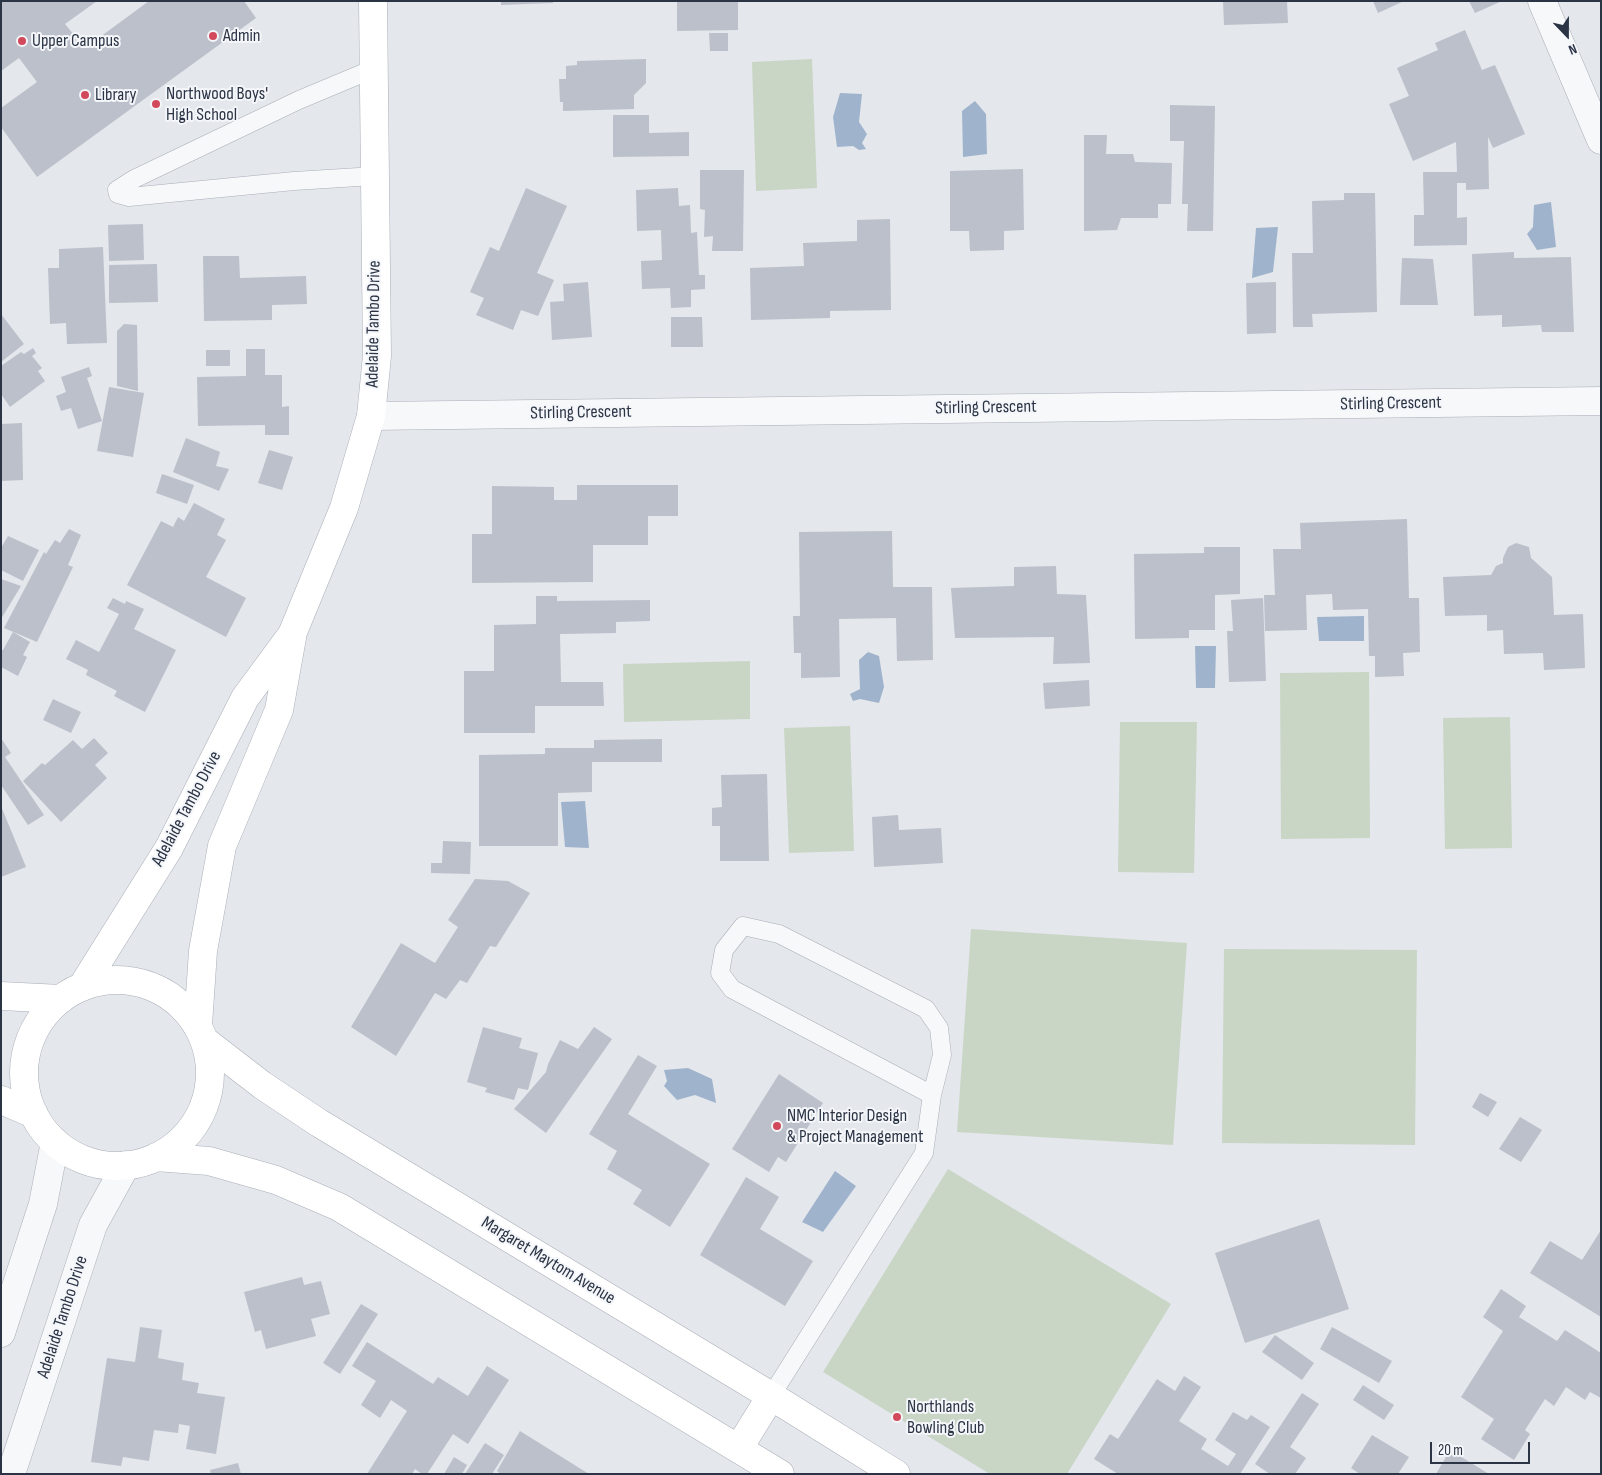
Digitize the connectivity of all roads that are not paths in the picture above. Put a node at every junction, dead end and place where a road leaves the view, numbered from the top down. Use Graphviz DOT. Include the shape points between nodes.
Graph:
graph roads {
  1 [pos="372,1"];
  2 [pos="1542,1"];
  3 [pos="373,69"];
  4 [pos="1601,140"];
  5 [pos="375,176"];
  6 [pos="1601,401"];
  7 [pos="371,416"];
  8 [pos="294,632"];
  9 [pos="71,993"];
  10 [pos="1,996"];
  11 [pos="201,1033"];
  12 [pos="932,1095"];
  13 [pos="1,1100"];
  14 [pos="34,1114"];
  15 [pos="55,1142"];
  16 [pos="156,1157"];
  17 [pos="126,1165"];
  18 [pos="1,1333"];
  19 [pos="771,1396"];
  20 [pos="739,1448"];
  21 [pos="11,1474"];
  22 [pos="780,1474"];
  23 [pos="896,1474"];
  1 -- 3 [label="street, Adelaide Tambo Drive"];
  2 -- 4 [label="street"];
  3 -- 5 [label="street, Adelaide Tambo Drive"];
  3 -- 5 [label="lane" via="299,100 117,190 118,194 129,197"];
  5 -- 7 [label="street, Adelaide Tambo Drive" via="377,356"];
  6 -- 7 [label="street, Stirling Crescent"];
  7 -- 8 [label="street, Adelaide Tambo Drive" via="344,508"];
  8 -- 9 [label="street, Adelaide Tambo Drive" via="245,698 169,848"];
  8 -- 11 [label="street, Adelaide Tambo Drive" via="278,710 222,846 203,951"];
  9 -- 10 [label="street"];
  9 -- 11 [label="street, Margaret Maytom Avenue" via="107,981 134,981 159,990 180,1004"];
  9 -- 14 [label="street, Adelaide Tambo Drive" via="42,1018 30,1040 24,1065 26,1090"];
  11 -- 16 [label="street" via="210,1060 207,1099 188,1133 174,1147"];
  11 -- 19 [label="street, Margaret Maytom Avenue" via="262,1085 319,1123"];
  12 -- 12 [label="lane" via="942,1055 939,1028 926,1009 779,934 744,926 724,950 720,973 732,989"];
  12 -- 19 [label="lane" via="924,1153"];
  13 -- 14 [label="street"];
  14 -- 15 [label="street, Adelaide Tambo Drive"];
  15 -- 17 [label="street, Adelaide Tambo Drive" via="88,1161"];
  15 -- 18 [label="street" via="42,1204"];
  16 -- 17 [label="street, Adelaide Tambo Drive"];
  16 -- 20 [label="street" via="209,1161 276,1180 339,1207"];
  17 -- 21 [label="street, Adelaide Tambo Drive" via="93,1226"];
  19 -- 20 [label="street"];
  19 -- 23 [label="street, Margaret Maytom Avenue"];
  20 -- 22 [label="street"];
}
